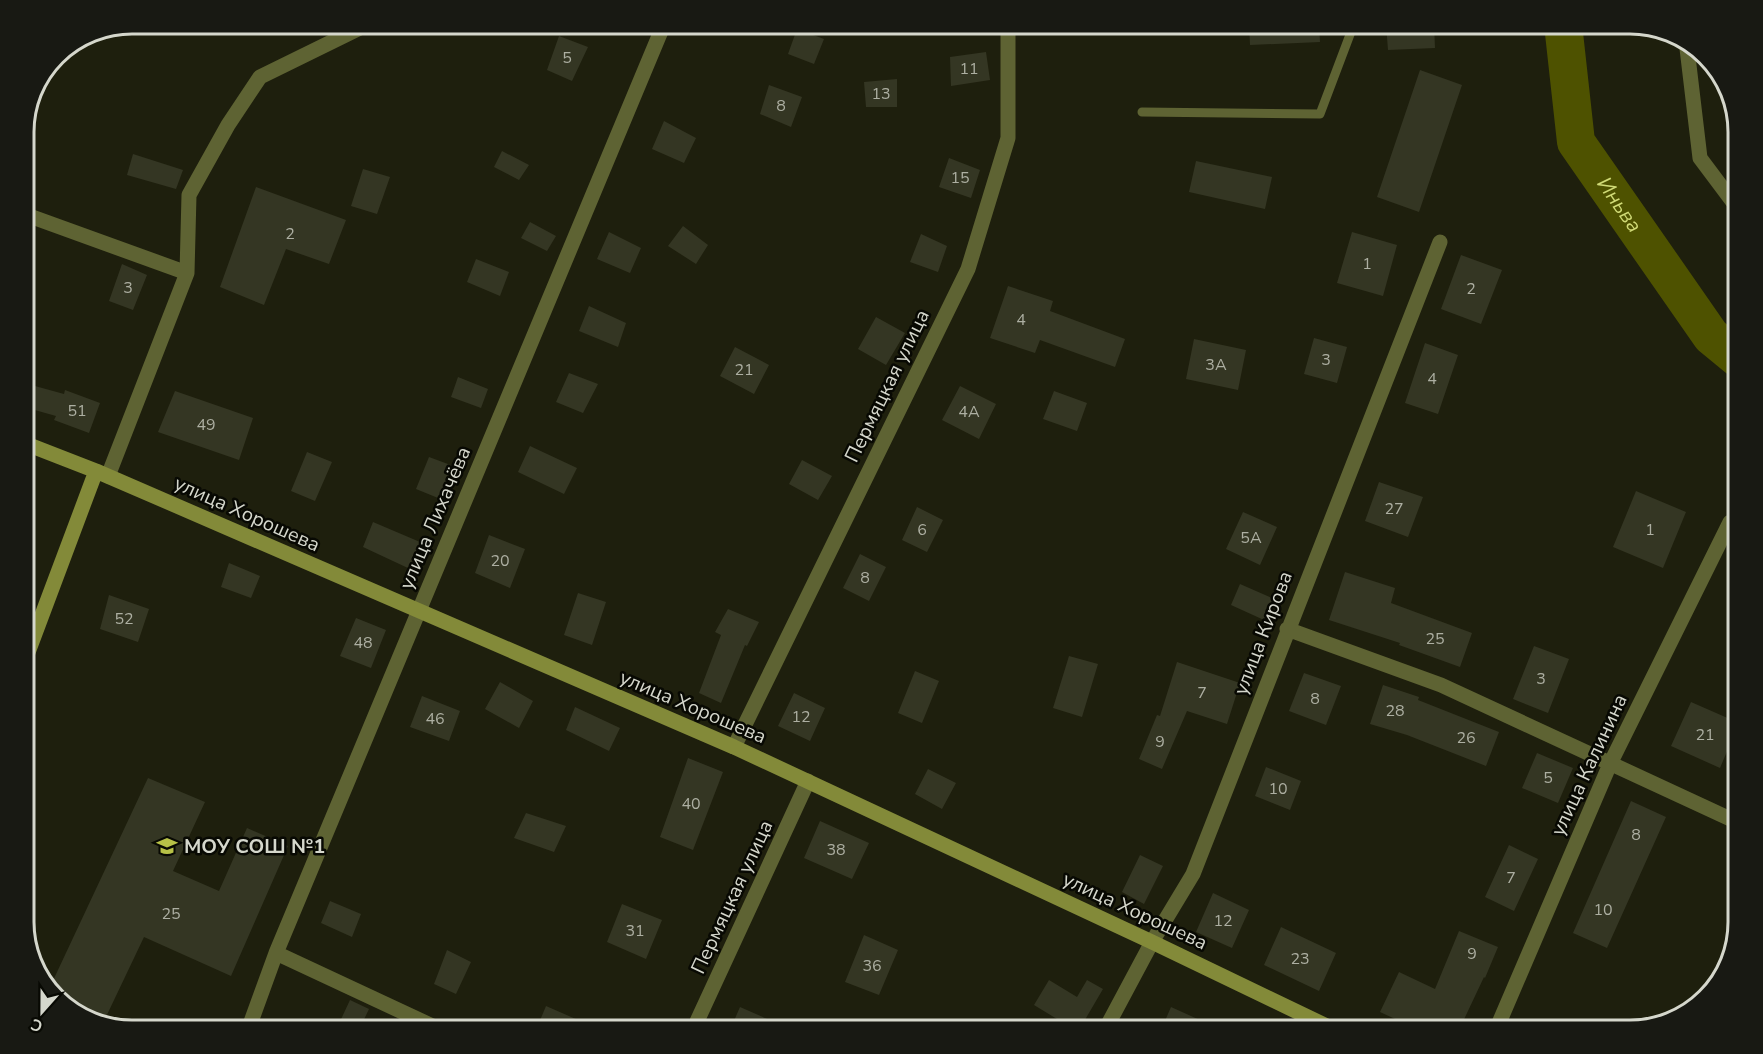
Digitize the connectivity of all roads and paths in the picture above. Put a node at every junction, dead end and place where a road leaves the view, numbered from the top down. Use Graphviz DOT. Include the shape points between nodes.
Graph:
graph roads {
  1 [pos="348,34"];
  2 [pos="660,34"];
  3 [pos="1008,34"];
  4 [pos="1350,34"];
  5 [pos="1688,53"];
  6 [pos="1142,112"];
  7 [pos="1728,195"];
  8 [pos="35,218"];
  9 [pos="1440,242"];
  10 [pos="187,273"];
  11 [pos="35,447"];
  12 [pos="102,473"];
  13 [pos="1728,526"];
  14 [pos="419,612"];
  15 [pos="1287,629"];
  16 [pos="35,636"];
  17 [pos="734,747"];
  18 [pos="1610,764"];
  19 [pos="808,781"];
  20 [pos="1728,818"];
  21 [pos="1152,942"];
  22 [pos="276,953"];
  23 [pos="252,1020"];
  24 [pos="420,1020"];
  25 [pos="698,1020"];
  26 [pos="1110,1020"];
  27 [pos="1314,1020"];
  28 [pos="1500,1020"];
  1 -- 10 [label="street" via="260,77 189,195"];
  2 -- 14 [label="street, улица Лихачёва"];
  3 -- 17 [label="street, Пермяцкая улица" via="1008,138 968,269"];
  4 -- 6 [label="lane" via="1320,114"];
  5 -- 7 [label="street" via="1700,158"];
  8 -- 10 [label="street"];
  9 -- 15 [label="street, улица Кирова"];
  10 -- 12 [label="street"];
  11 -- 12 [label="street, улица Хорошева"];
  12 -- 14 [label="street, улица Хорошева"];
  12 -- 16 [label="street"];
  13 -- 18 [label="street, улица Калинина"];
  14 -- 17 [label="street, улица Хорошева"];
  14 -- 22 [label="street, улица Лихачёва"];
  15 -- 18 [label="street" via="1441,685"];
  15 -- 21 [label="street, улица Кирова" via="1193,874"];
  17 -- 19 [label="street, улица Хорошева"];
  18 -- 20 [label="street"];
  18 -- 28 [label="street, улица Калинина"];
  19 -- 21 [label="street, улица Хорошева"];
  19 -- 25 [label="street, Пермяцкая улица"];
  21 -- 26 [label="street, улица Кирова"];
  21 -- 27 [label="street, улица Хорошева"];
  22 -- 23 [label="street, улица Лихачёва"];
  22 -- 24 [label="street"];
}
